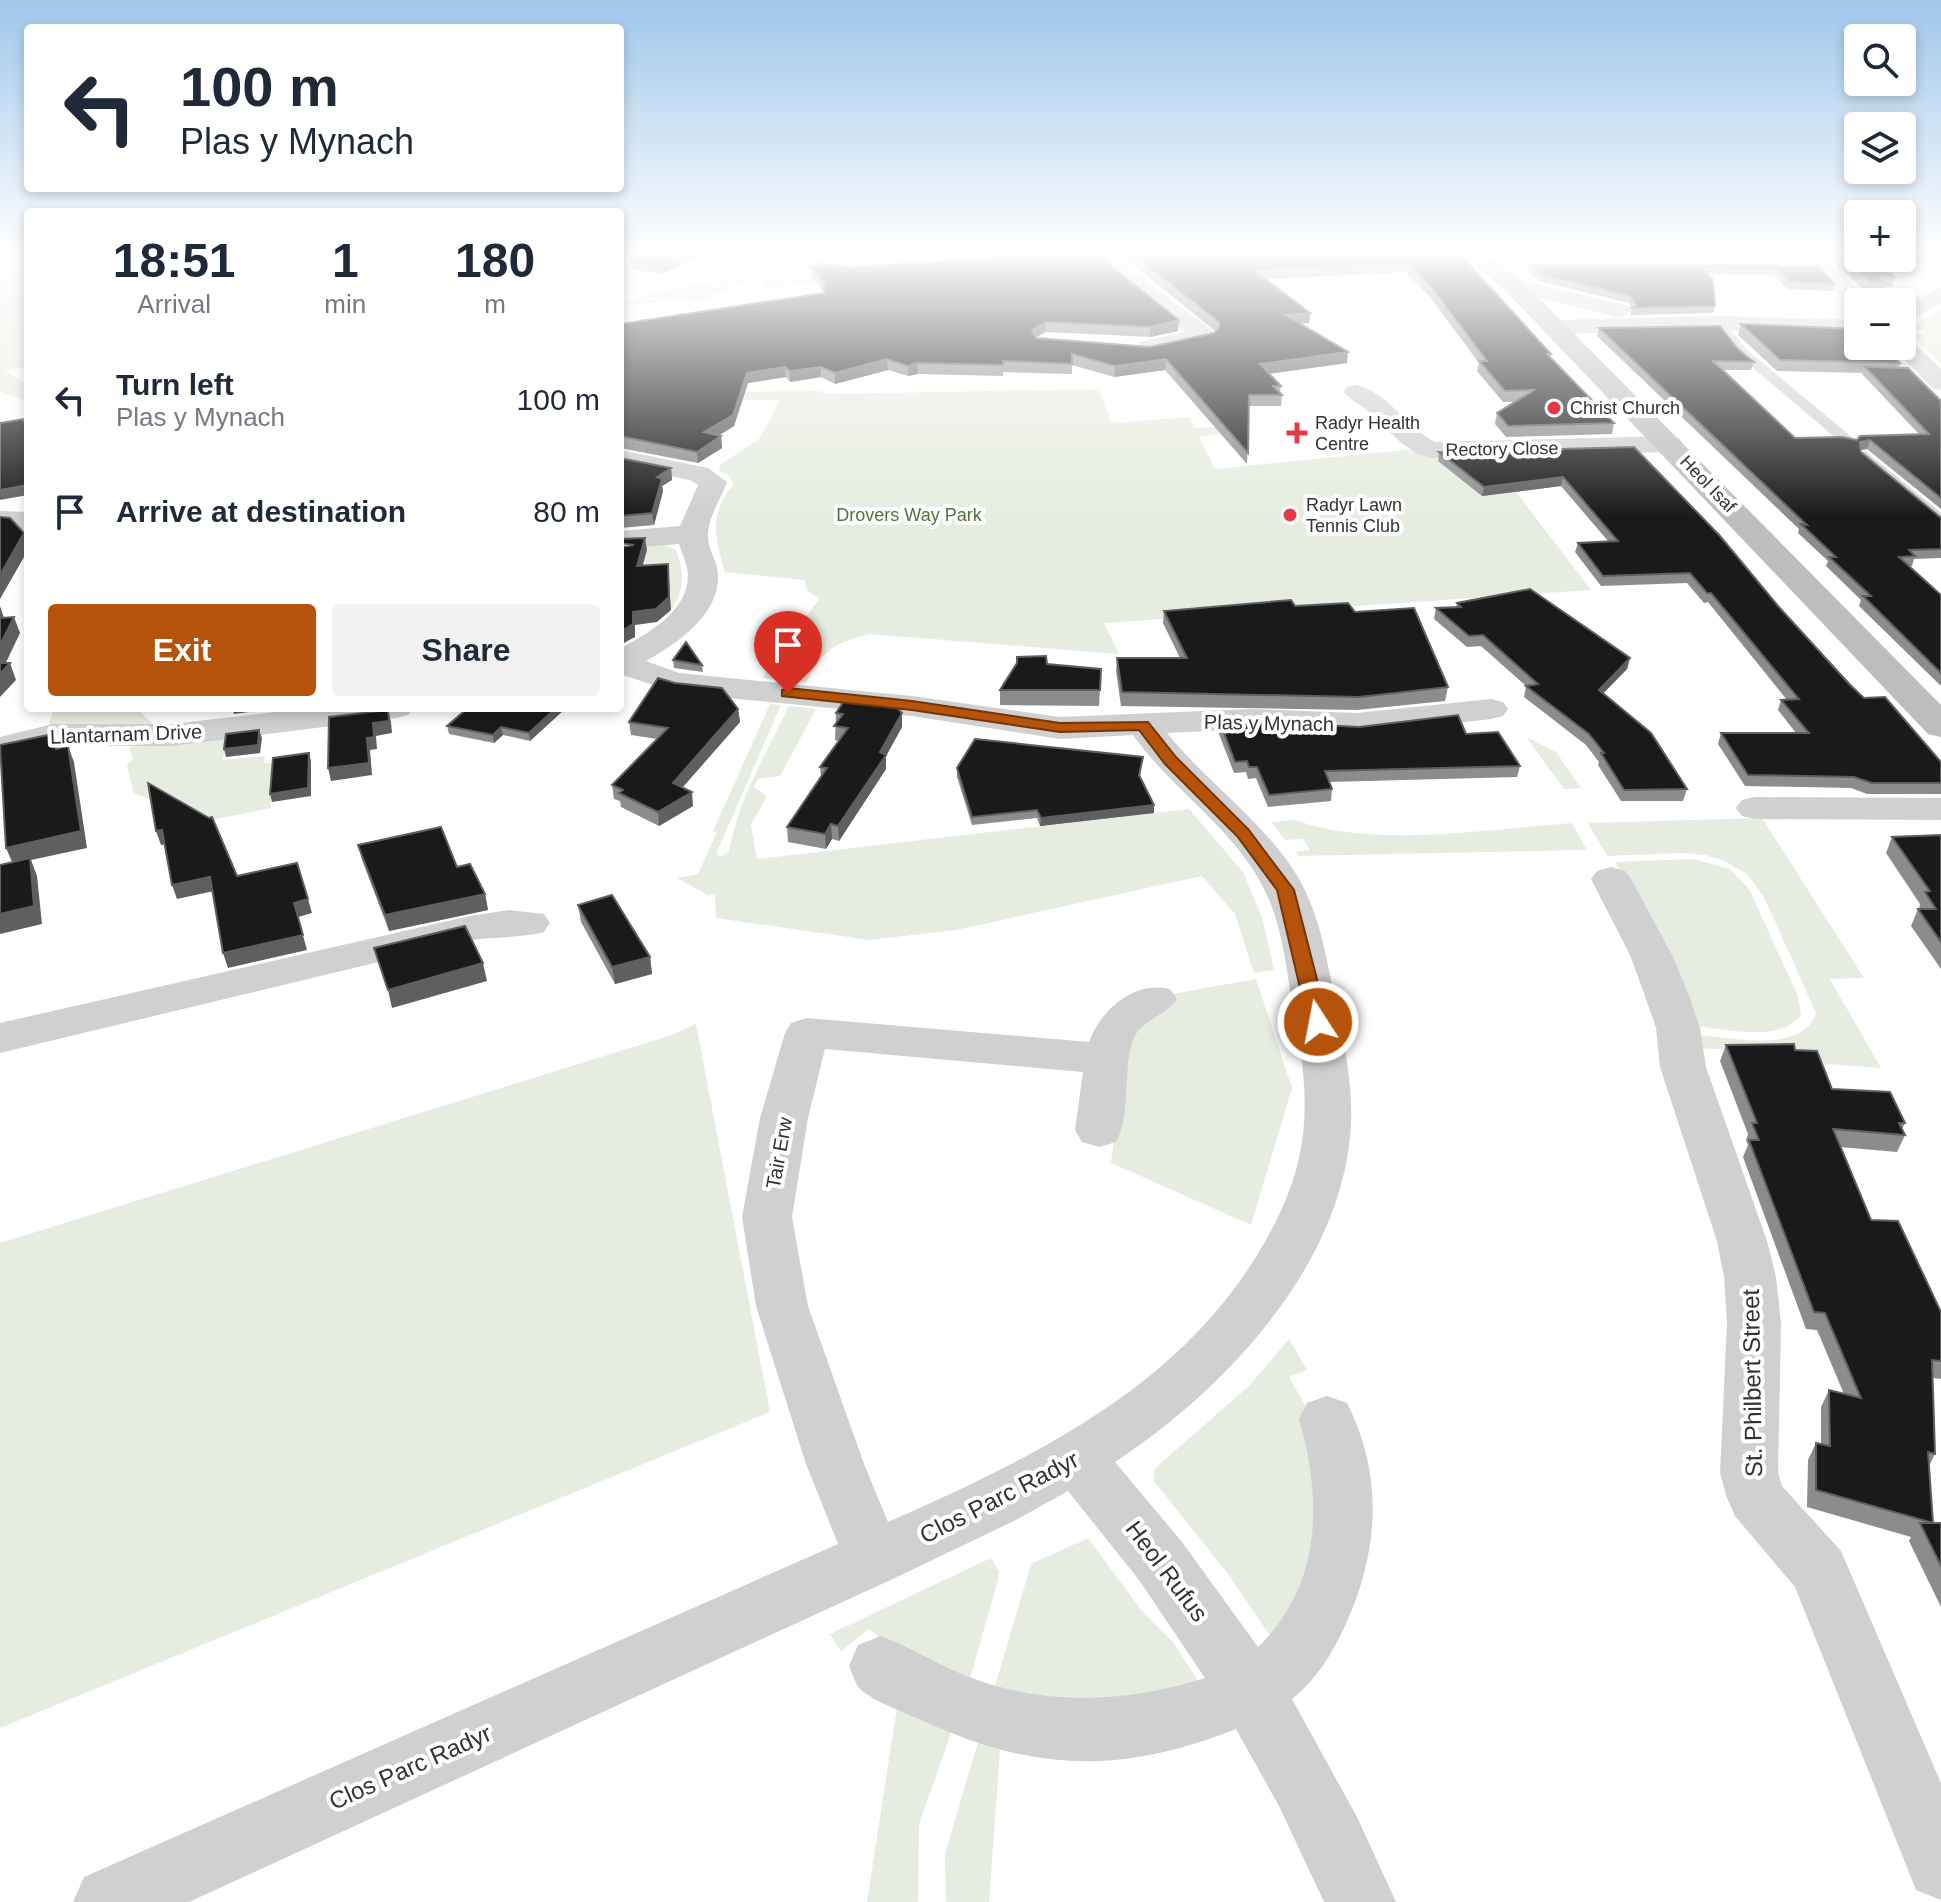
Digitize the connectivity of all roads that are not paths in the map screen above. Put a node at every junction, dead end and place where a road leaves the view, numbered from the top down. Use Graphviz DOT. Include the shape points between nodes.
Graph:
graph roads {
  1 [pos="1188,340"];
  2 [pos="1568,340"];
  3 [pos="1732,340"];
  4 [pos="1126,347"];
  5 [pos="1916,358"];
  6 [pos="1941,383"];
  7 [pos="1356,392"];
  8 [pos="1849,442"];
  9 [pos="1670,444"];
  10 [pos="1865,455"];
  11 [pos="624,459"];
  12 [pos="0,520"];
  13 [pos="24,521"];
  14 [pos="1941,521"];
  15 [pos="692,534"];
  16 [pos="624,540"];
  17 [pos="624,660"];
  18 [pos="624,664"];
  19 [pos="1491,709"];
  20 [pos="363,712"];
  21 [pos="1143,725"];
  22 [pos="1941,726"];
  23 [pos="0,748"];
  24 [pos="1755,808"];
  25 [pos="1941,809"];
  26 [pos="1611,879"];
  27 [pos="529,923"];
  28 [pos="1155,999"];
  29 [pos="0,1038"];
  30 [pos="1107,1059"];
  31 [pos="1099,1130"];
  32 [pos="1327,1419"];
  33 [pos="1077,1459"];
  34 [pos="874,1559"];
  35 [pos="881,1666"];
  36 [pos="1251,1688"];
  37 [pos="1941,1865"];
  38 [pos="109,1902"];
  39 [pos="1360,1902"];
  1 -- 4 [label="street"];
  2 -- 9 [label="main road, Heol Isaf"];
  3 -- 8 [label="lane"];
  5 -- 6 [label="street"];
  7 -- 9 [label="street, Rectory Close" via="1431,450"];
  9 -- 22 [label="main road, Heol Isaf"];
  10 -- 14 [label="lane"];
  11 -- 15 [label="street" via="711,478"];
  12 -- 13 [label="street"];
  15 -- 16 [label="street"];
  15 -- 17 [label="street" via="703,570 699,593 679,623"];
  18 -- 21 [label="street, Plas y Mynach" via="677,683 912,706 1060,728"];
  19 -- 21 [label="street, Plas y Mynach" via="1368,724 1251,719"];
  20 -- 23 [label="street, Llantarnam Drive" via="172,735 53,735"];
  21 -- 33 [label="street, Clos Parc Radyr" via="1242,833 1285,890 1323,1046 1326,1137 1298,1229 1241,1324 1136,1420"];
  24 -- 25 [label="street"];
  26 -- 37 [label="street, St. Philbert Street" via="1666,993 1683,1067 1742,1241 1754,1323 1749,1473 1756,1498 1819,1570"];
  27 -- 29 [label="street" via="470,928"];
  28 -- 30 [label="street" via="1117,1025"];
  30 -- 31 [label="street"];
  30 -- 34 [label="street, Tair Erw" via="807,1033 784,1118 767,1217 782,1306 835,1464"];
  32 -- 36 [label="street" via="1344,1488 1345,1528 1338,1561 1310,1629 1288,1661"];
  33 -- 34 [label="street, Clos Parc Radyr"];
  33 -- 36 [label="street, Heol Rufus" via="1133,1524"];
  34 -- 38 [label="street, Clos Parc Radyr"];
  35 -- 36 [label="street" via="971,1711 1065,1730 1124,1729 1164,1721 1222,1704"];
  36 -- 39 [label="street, Heol Rufus"];
}
